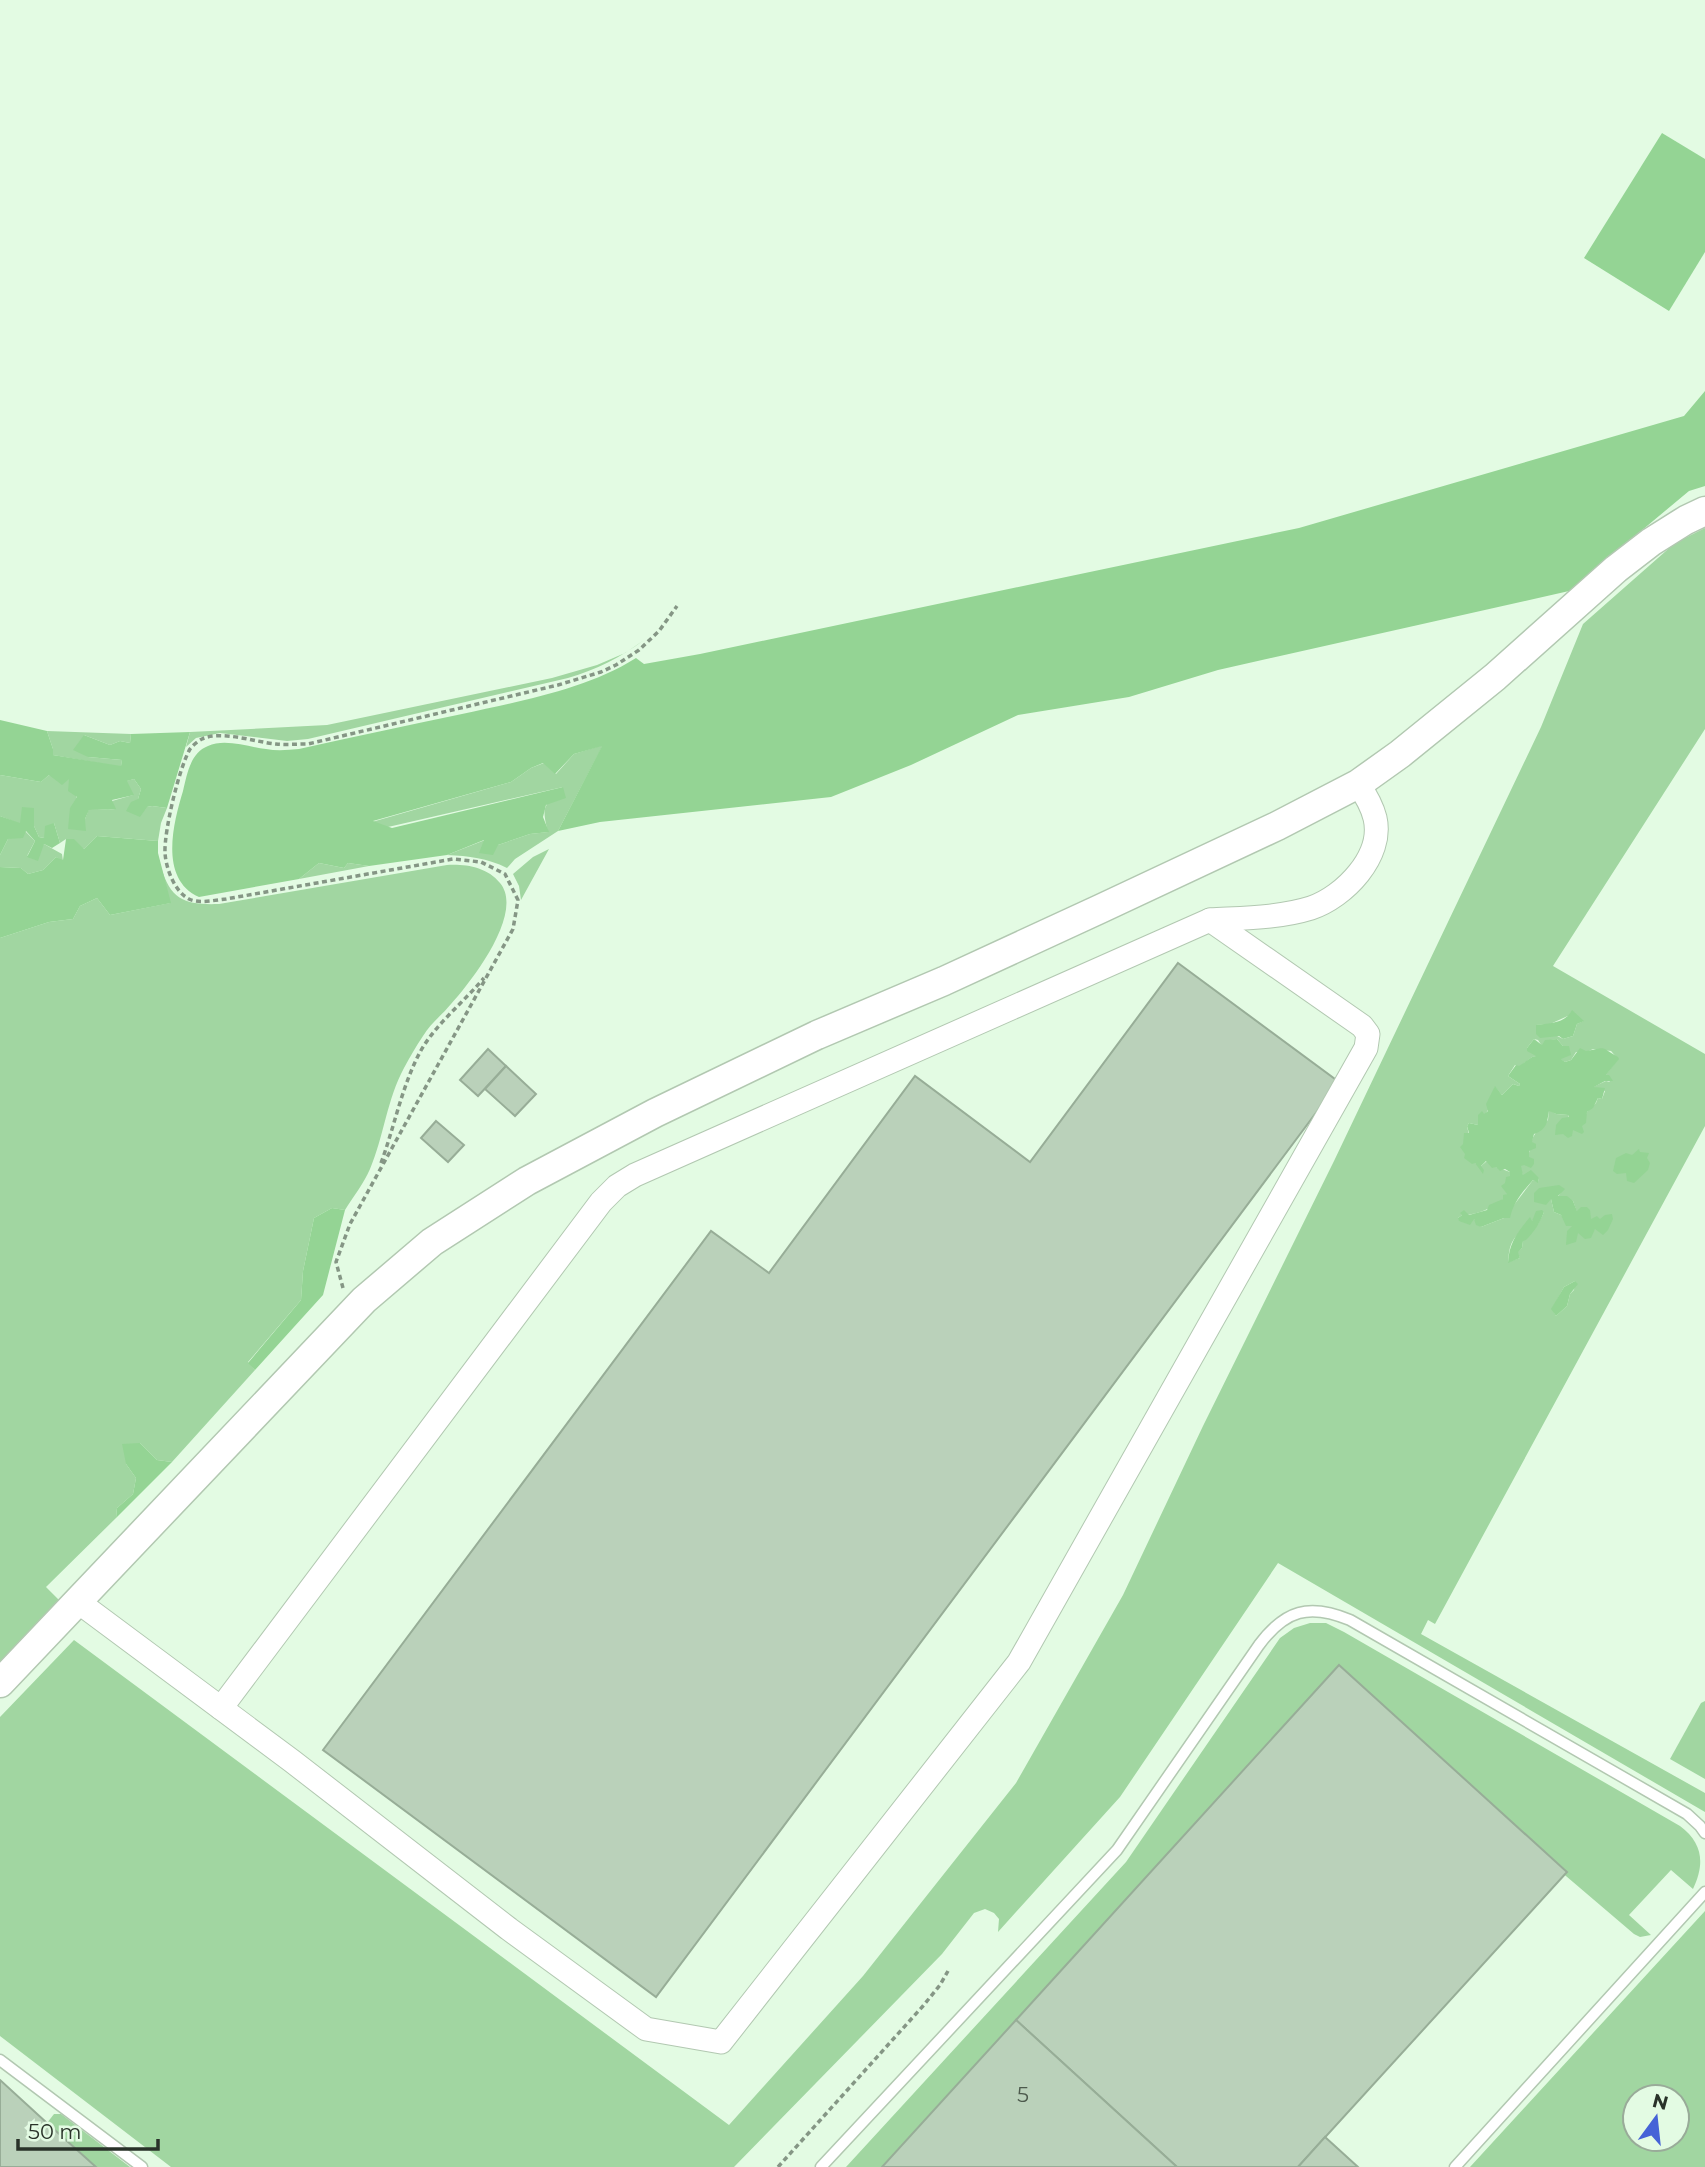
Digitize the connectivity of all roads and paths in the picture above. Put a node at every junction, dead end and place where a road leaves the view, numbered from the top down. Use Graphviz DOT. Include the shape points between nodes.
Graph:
graph roads {
  1 [pos="1705,511"];
  2 [pos="677,606"];
  3 [pos="1358,785"];
  4 [pos="1210,920"];
  5 [pos="492,968"];
  6 [pos="376,1177"];
  7 [pos="356,1307"];
  8 [pos="77,1601"];
  9 [pos="0,1683"];
  10 [pos="221,1708"];
  11 [pos="1705,1833"];
  12 [pos="1705,1892"];
  13 [pos="948,1971"];
  14 [pos="0,2060"];
  15 [pos="142,2167"];
  16 [pos="778,2167"];
  17 [pos="821,2167"];
  18 [pos="1455,2167"];
  1 -- 3 [label="street" via="1672,528 1616,569 1495,677"];
  2 -- 5 [label="path" via="631,657 558,685 308,744 212,736 191,747 165,852 176,886 189,899 207,902 453,859 481,862 505,874 518,900 513,929"];
  3 -- 4 [label="street" via="1371,807 1376,830 1368,858 1344,888 1324,902 1295,912"];
  3 -- 7 [label="street" via="655,1113 486,1206 432,1242"];
  4 -- 10 [label="street" via="617,1186"];
  4 -- 10 [label="street" via="1362,1026 1368,1034 1366,1048 1019,1662 721,2042 646,2029"];
  5 -- 6 [label="path"];
  5 -- 6 [label="path" via="437,1027 419,1055"];
  6 -- 7 [label="path" via="350,1224 336,1262 342,1287"];
  7 -- 8 [label="street"];
  8 -- 9 [label="street"];
  8 -- 10 [label="street"];
  11 -- 17 [label="lane" via="1687,1815 1350,1620 1330,1612 1289,1616 1271,1628 1117,1850"];
  12 -- 18 [label="lane"];
  13 -- 16 [label="path" via="923,2006"];
  14 -- 15 [label="lane"];
}
